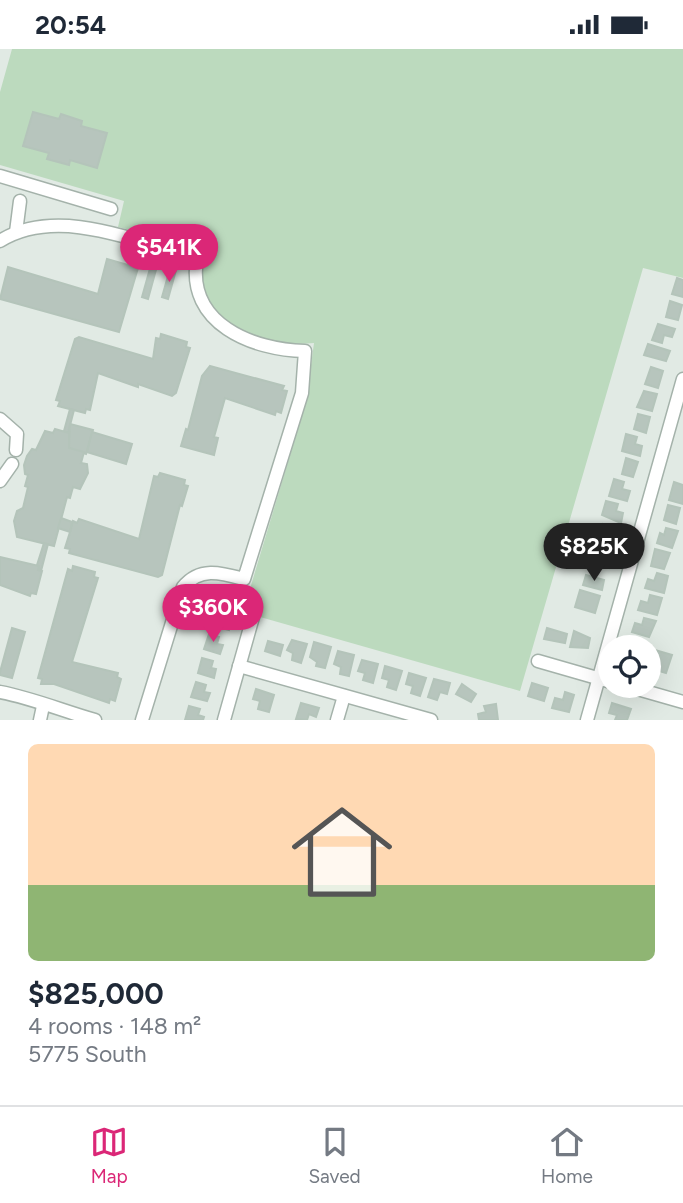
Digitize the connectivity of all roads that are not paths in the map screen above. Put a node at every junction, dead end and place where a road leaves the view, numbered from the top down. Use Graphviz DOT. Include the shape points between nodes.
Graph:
graph roads {
  1 [pos="0,176"];
  2 [pos="20,201"];
  3 [pos="111,209"];
  4 [pos="16,232"];
  5 [pos="0,241"];
  6 [pos="683,379"];
  7 [pos="0,419"];
  8 [pos="16,450"];
  9 [pos="12,464"];
  10 [pos="0,481"];
  11 [pos="253,617"];
  12 [pos="617,635"];
  13 [pos="538,661"];
  14 [pos="239,666"];
  15 [pos="598,678"];
  16 [pos="0,692"];
  17 [pos="598,695"];
  18 [pos="344,696"];
  19 [pos="661,696"];
  20 [pos="683,702"];
  21 [pos="43,706"];
  22 [pos="40,720"];
  23 [pos="95,720"];
  24 [pos="142,720"];
  25 [pos="224,720"];
  26 [pos="337,720"];
  27 [pos="431,720"];
  28 [pos="586,720"];
  1 -- 3 [label="street"];
  2 -- 4 [label="street"];
  4 -- 5 [label="street"];
  4 -- 24 [label="street" via="80,227 197,259 199,292 207,310 222,325 262,347 305,351 302,393 244,579 205,572 183,587"];
  6 -- 12 [label="street"];
  7 -- 8 [label="street" via="17,434"];
  9 -- 10 [label="street"];
  11 -- 14 [label="street"];
  13 -- 15 [label="street"];
  14 -- 18 [label="street"];
  14 -- 25 [label="street"];
  16 -- 21 [label="street" via="21,695"];
  17 -- 28 [label="street"];
  18 -- 26 [label="street"];
  18 -- 27 [label="street"];
  19 -- 20 [label="street"];
  21 -- 22 [label="street"];
  21 -- 23 [label="street"];
}
